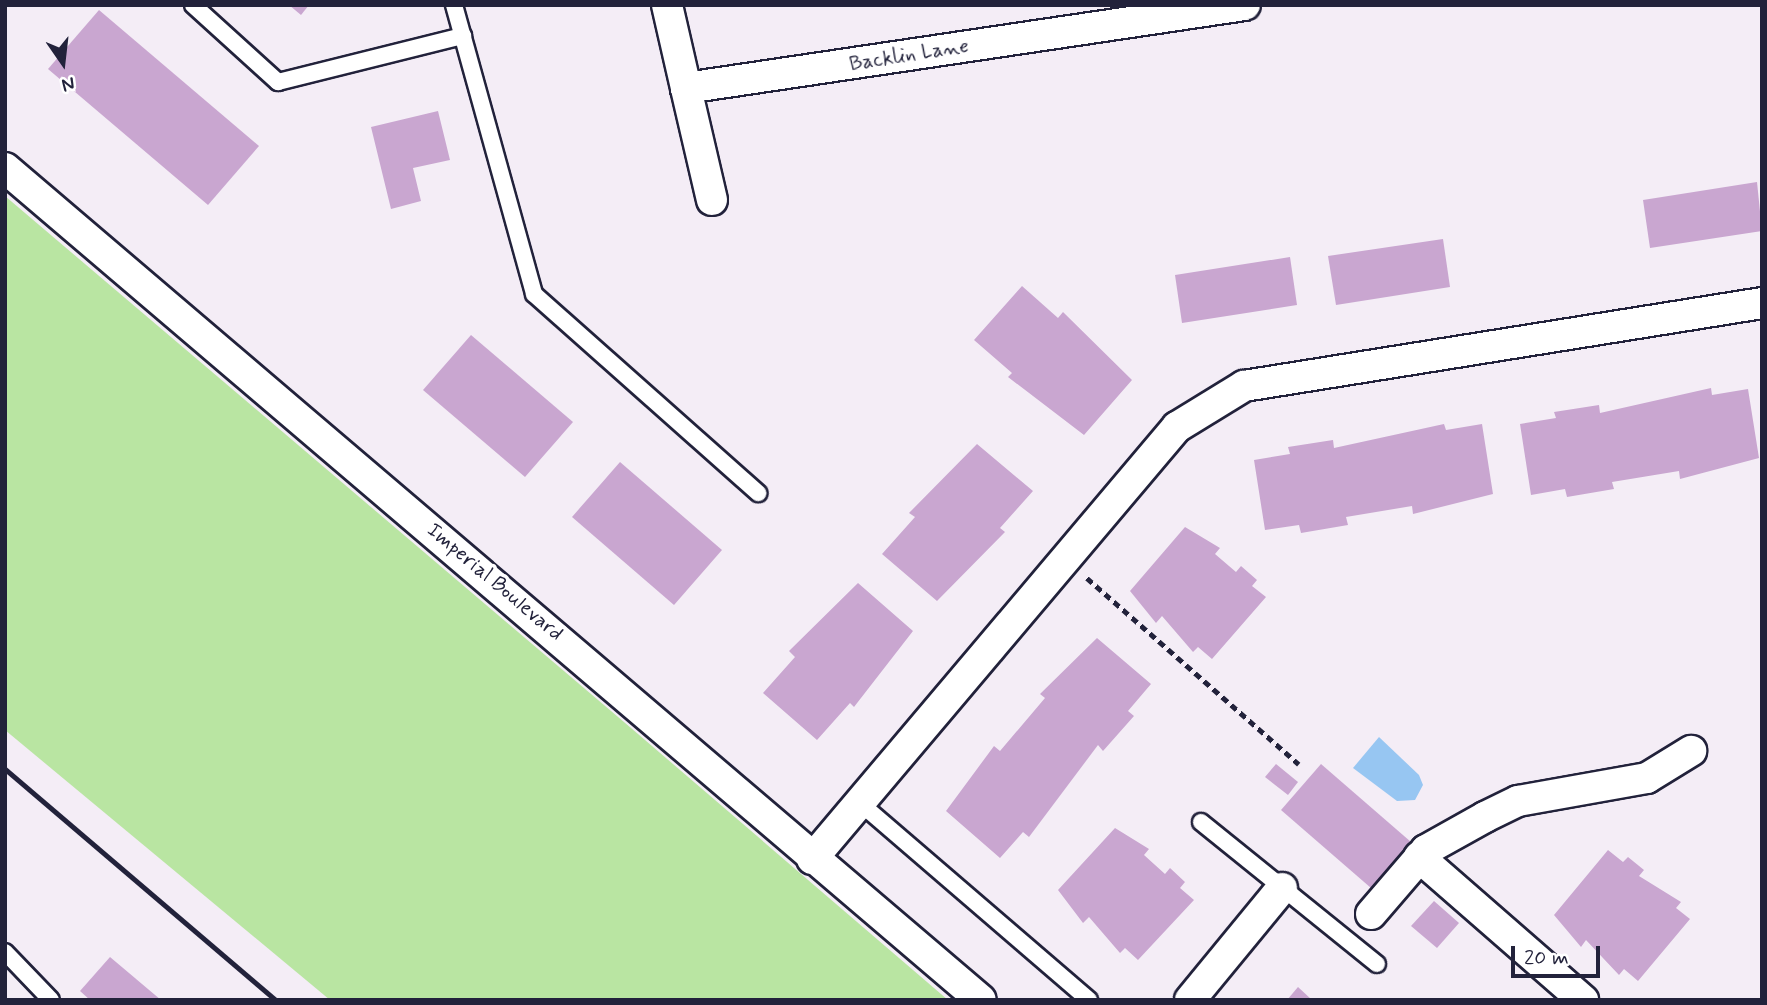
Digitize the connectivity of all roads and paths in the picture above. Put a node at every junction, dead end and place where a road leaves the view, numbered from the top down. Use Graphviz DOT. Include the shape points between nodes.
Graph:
graph roads {
  1 [pos="192,5"];
  2 [pos="454,5"];
  3 [pos="667,5"];
  4 [pos="1245,5"];
  5 [pos="1062,19"];
  6 [pos="463,36"];
  7 [pos="687,88"];
  8 [pos="5,168"];
  9 [pos="712,200"];
  10 [pos="1762,303"];
  11 [pos="758,493"];
  12 [pos="1065,559"];
  13 [pos="1691,751"];
  14 [pos="1299,764"];
  15 [pos="860,803"];
  16 [pos="1201,822"];
  17 [pos="1419,858"];
  18 [pos="812,859"];
  19 [pos="1282,888"];
  20 [pos="1371,914"];
  21 [pos="5,953"];
  22 [pos="1377,964"];
  23 [pos="51,1000"];
  24 [pos="981,1000"];
  25 [pos="1089,1000"];
  26 [pos="1190,1000"];
  27 [pos="1583,1000"];
  1 -- 6 [label="lane" via="278,82"];
  2 -- 6 [label="lane"];
  3 -- 7 [label="street"];
  4 -- 5 [label="street, Backlin Lane"];
  5 -- 7 [label="street, Backlin Lane"];
  6 -- 11 [label="lane" via="534,294"];
  7 -- 9 [label="street"];
  8 -- 18 [label="street, Imperial Boulevard"];
  10 -- 12 [label="street" via="1244,386 1177,427"];
  12 -- 14 [label="path"];
  12 -- 15 [label="street"];
  13 -- 17 [label="street" via="1647,778 1518,801"];
  15 -- 18 [label="street"];
  15 -- 25 [label="lane"];
  16 -- 19 [label="lane"];
  17 -- 20 [label="street"];
  17 -- 27 [label="street"];
  18 -- 24 [label="street, Imperial Boulevard"];
  19 -- 22 [label="lane"];
  19 -- 26 [label="street"];
  21 -- 23 [label="lane"];
}
